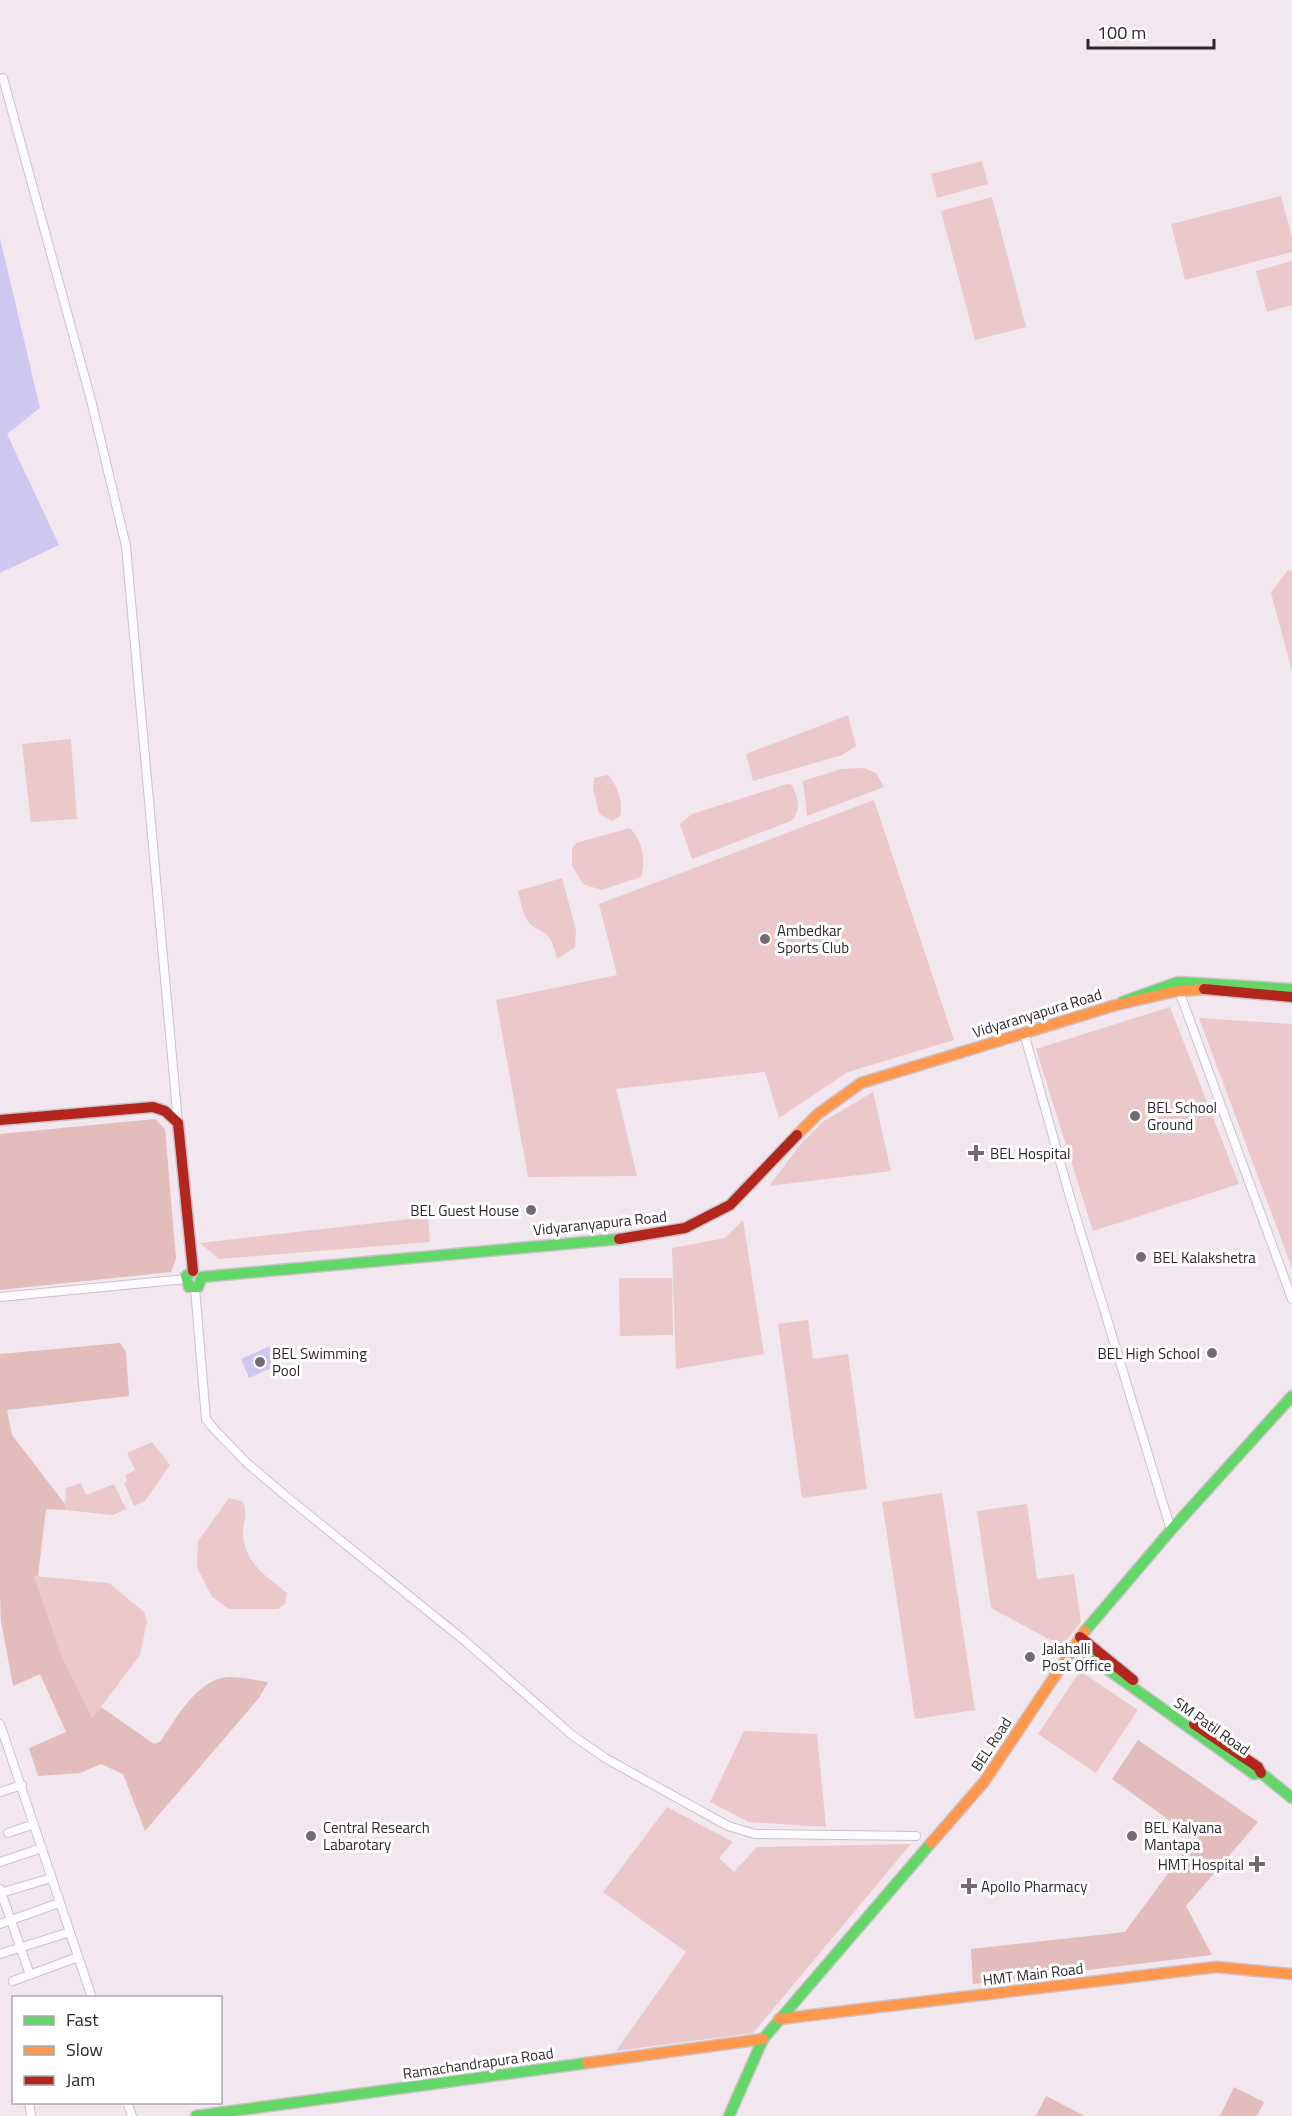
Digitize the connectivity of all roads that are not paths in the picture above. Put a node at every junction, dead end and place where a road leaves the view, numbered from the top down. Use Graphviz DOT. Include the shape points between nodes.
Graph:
graph roads {
  1 [pos="3,78"];
  2 [pos="1178,986"];
  3 [pos="1292,989"];
  4 [pos="1292,997"];
  5 [pos="1024,1034"];
  6 [pos="0,1120"];
  7 [pos="178,1123"];
  8 [pos="194,1276"];
  9 [pos="195,1288"];
  10 [pos="0,1298"];
  11 [pos="1292,1299"];
  12 [pos="1292,1396"];
  13 [pos="1171,1530"];
  14 [pos="1080,1637"];
  15 [pos="1072,1648"];
  16 [pos="0,1724"];
  17 [pos="4,1748"];
  18 [pos="1261,1773"];
  19 [pos="22,1785"];
  20 [pos="0,1791"];
  21 [pos="1292,1798"];
  22 [pos="34,1824"];
  23 [pos="8,1833"];
  24 [pos="916,1836"];
  25 [pos="42,1848"];
  26 [pos="0,1862"];
  27 [pos="51,1878"];
  28 [pos="1,1891"];
  29 [pos="59,1903"];
  30 [pos="10,1921"];
  31 [pos="0,1924"];
  32 [pos="70,1932"];
  33 [pos="20,1948"];
  34 [pos="0,1954"];
  35 [pos="78,1957"];
  36 [pos="1292,1974"];
  37 [pos="30,1975"];
  38 [pos="13,1981"];
  39 [pos="91,1996"];
  40 [pos="779,2019"];
  41 [pos="763,2039"];
  42 [pos="196,2116"];
  43 [pos="729,2116"];
  1 -- 7 [label="street" via="88,389 126,546"];
  2 -- 3 [label="main road, Vidyaranyapura Road"];
  2 -- 4 [label="main road, Vidyaranyapura Road"];
  2 -- 5 [label="main road, Vidyaranyapura Road" via="1133,996"];
  2 -- 11 [label="street"];
  5 -- 8 [label="main road, Vidyaranyapura Road" via="861,1083 818,1114 735,1201 685,1228 640,1237"];
  5 -- 13 [label="street"];
  6 -- 7 [label="main road" via="153,1107 165,1111"];
  7 -- 8 [label="main road"];
  8 -- 9 [label="main road" via="200,1285"];
  8 -- 10 [label="street"];
  9 -- 24 [label="street" via="206,1419 213,1428 271,1484 465,1641 585,1745 740,1830 767,1836"];
  12 -- 13 [label="main road, BEL Road"];
  13 -- 14 [label="main road, BEL Road"];
  14 -- 15 [label="main road, BEL Road"];
  14 -- 18 [label="main road, SM Patil Road"];
  15 -- 18 [label="main road, SM Patil Road" via="1254,1774"];
  15 -- 40 [label="main road, BEL Road" via="984,1782"];
  16 -- 17 [label="street"];
  17 -- 19 [label="street"];
  18 -- 21 [label="main road, SM Patil Road"];
  19 -- 20 [label="street"];
  19 -- 22 [label="street"];
  22 -- 23 [label="street"];
  22 -- 25 [label="street"];
  25 -- 26 [label="street"];
  25 -- 27 [label="street"];
  27 -- 28 [label="street"];
  27 -- 29 [label="street"];
  28 -- 30 [label="street"];
  29 -- 30 [label="street"];
  29 -- 32 [label="street"];
  30 -- 31 [label="street"];
  30 -- 33 [label="street"];
  32 -- 33 [label="street"];
  32 -- 35 [label="street"];
  33 -- 34 [label="street"];
  33 -- 37 [label="street"];
  35 -- 37 [label="street"];
  35 -- 39 [label="street"];
  36 -- 40 [label="main road, HMT Main Road" via="1216,1967"];
  37 -- 38 [label="street"];
  40 -- 41 [label="main road, BEL Road"];
  41 -- 42 [label="main road, Ramachandrapura Road"];
  41 -- 43 [label="main road, BEL Road"];
}
